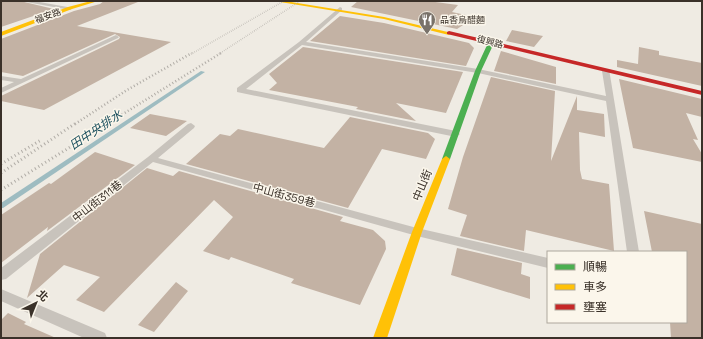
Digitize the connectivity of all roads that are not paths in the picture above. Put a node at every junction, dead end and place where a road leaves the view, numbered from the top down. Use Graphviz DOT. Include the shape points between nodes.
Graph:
graph roads {
  1 [pos="24,1"];
  2 [pos="96,1"];
  3 [pos="276,1"];
  4 [pos="70,8"];
  5 [pos="340,9"];
  6 [pos="1,34"];
  7 [pos="116,37"];
  8 [pos="301,43"];
  9 [pos="491,43"];
  10 [pos="478,71"];
  11 [pos="606,71"];
  12 [pos="1,78"];
  13 [pos="22,81"];
  14 [pos="1,91"];
  15 [pos="702,93"];
  16 [pos="609,99"];
  17 [pos="191,126"];
  18 [pos="456,134"];
  19 [pos="151,159"];
  20 [pos="417,232"];
  21 [pos="633,251"];
  22 [pos="547,263"];
  23 [pos="1,274"];
  24 [pos="1,295"];
  25 [pos="100,338"];
  26 [pos="380,338"];
  1 -- 4 [label="lane"];
  2 -- 4 [label="street, 福安路"];
  3 -- 5 [label="street, 復興路"];
  4 -- 6 [label="street, 福安路"];
  5 -- 8 [label="lane"];
  5 -- 9 [label="street, 復興路"];
  7 -- 13 [label="lane"];
  8 -- 10 [label="lane"];
  8 -- 18 [label="lane" via="240,90"];
  9 -- 10 [label="street, 中山街"];
  9 -- 11 [label="street, 復興路"];
  10 -- 16 [label="lane"];
  10 -- 18 [label="street, 中山街"];
  11 -- 15 [label="street, 復興路"];
  11 -- 16 [label="lane"];
  12 -- 13 [label="lane"];
  13 -- 14 [label="lane"];
  16 -- 21 [label="lane"];
  17 -- 19 [label="lane, 中山街311巷"];
  18 -- 20 [label="street, 中山街"];
  19 -- 20 [label="lane, 中山街359巷"];
  19 -- 23 [label="lane, 中山街311巷"];
  20 -- 22 [label="lane, 中山街359巷"];
  20 -- 26 [label="street, 中山街"];
  24 -- 25 [label="lane"];
}
